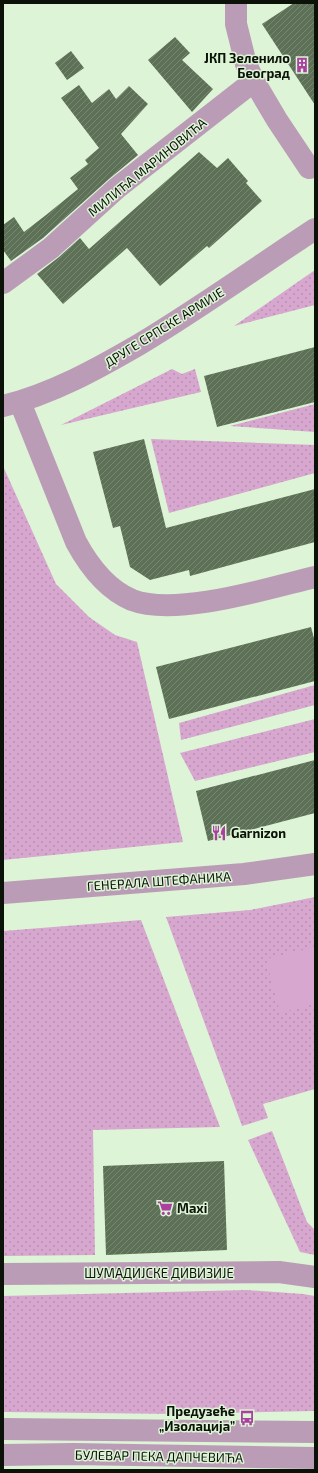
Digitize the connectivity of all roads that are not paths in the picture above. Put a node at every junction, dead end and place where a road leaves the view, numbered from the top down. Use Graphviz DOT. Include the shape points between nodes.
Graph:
graph roads {
  1 [pos="236,3"];
  2 [pos="254,81"];
  3 [pos="309,168"];
  4 [pos="315,228"];
  5 [pos="3,283"];
  6 [pos="12,404"];
  7 [pos="315,577"];
  8 [pos="315,864"];
  9 [pos="3,893"];
  10 [pos="3,1274"];
  11 [pos="315,1277"];
  12 [pos="3,1429"];
  13 [pos="315,1432"];
  14 [pos="3,1455"];
  15 [pos="315,1458"];
  1 -- 2 [label="street" via="236,24 246,64"];
  2 -- 3 [label="street"];
  2 -- 5 [label="street, МИЛИЋА МАРИНОВИЋА" via="117,188 51,248"];
  4 -- 6 [label="street, ДРУГЕ СРПСКЕ АРМИЈЕ" via="200,307 114,360 54,389"];
  6 -- 7 [label="street" via="86,561 98,575 122,594 139,602 152,604 193,603"];
  8 -- 9 [label="street, ГЕНЕРАЛА ШТЕФАНИКА" via="244,874"];
  10 -- 11 [label="street, ШУМАДИЈСКЕ ДИВИЗИЈЕ" via="279,1272"];
  12 -- 13 [label="street, БУЛЕВАР ПЕКА ДАПЧЕВИЋА"];
  14 -- 15 [label="street, БУЛЕВАР ПЕКА ДАПЧЕВИЋА"];
}
